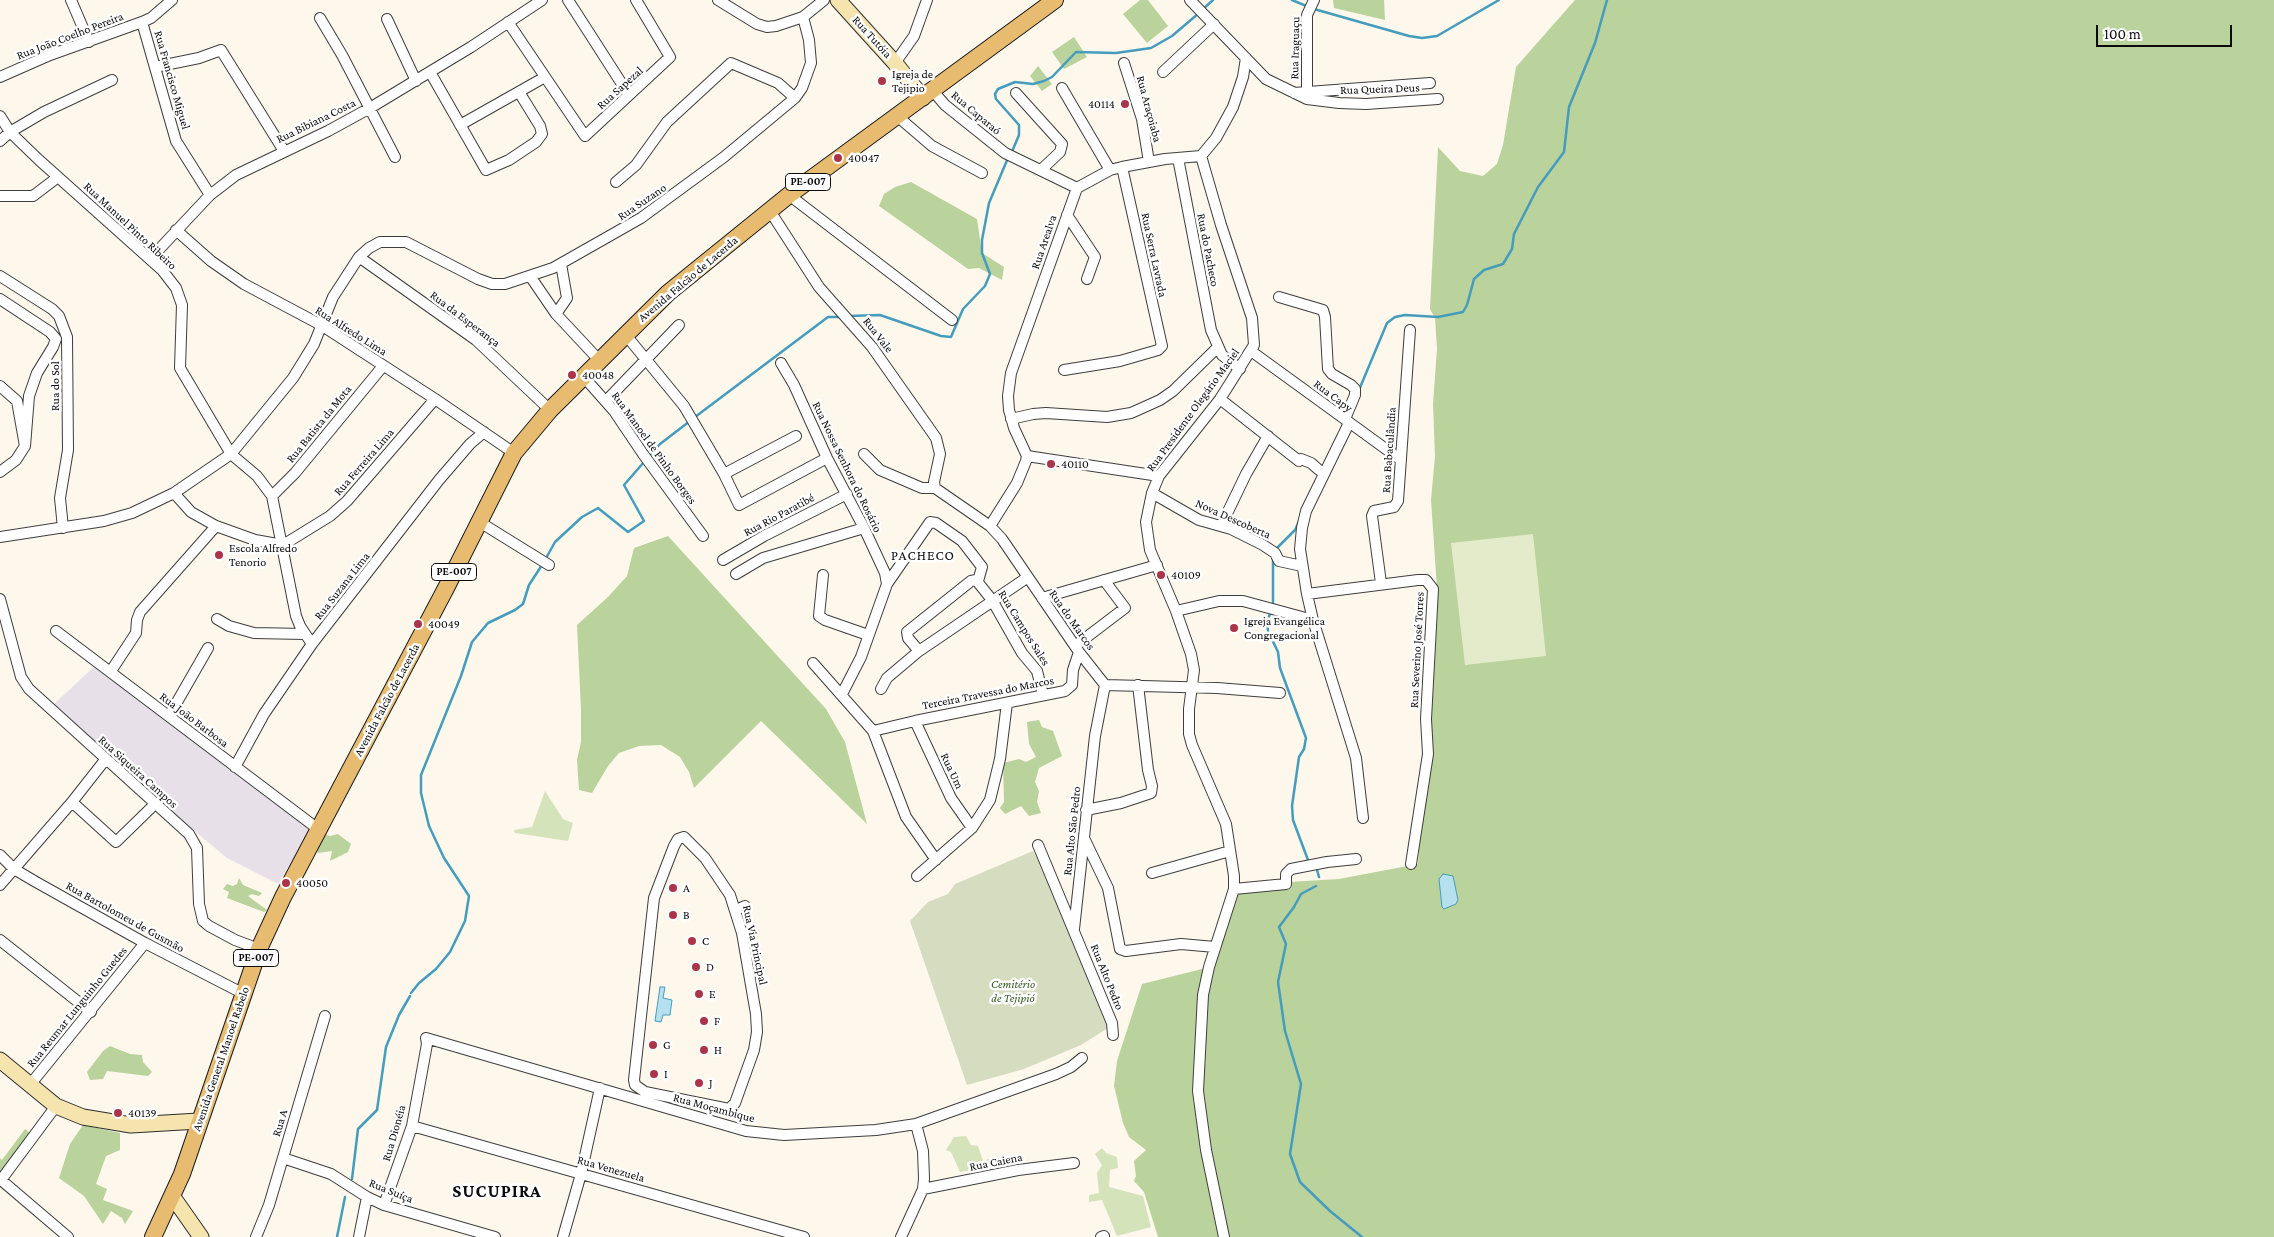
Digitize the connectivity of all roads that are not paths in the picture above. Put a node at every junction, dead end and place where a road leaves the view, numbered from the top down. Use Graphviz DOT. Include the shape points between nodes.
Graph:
graph roads {
  1 [pos="71,0"];
  2 [pos="172,0"];
  3 [pos="542,0"];
  4 [pos="568,0"];
  5 [pos="636,0"];
  6 [pos="718,0"];
  7 [pos="824,0"];
  8 [pos="838,0"];
  9 [pos="927,0"];
  10 [pos="1054,0"];
  11 [pos="1314,0"];
  12 [pos="1191,1"];
  13 [pos="803,17"];
  14 [pos="320,18"];
  15 [pos="387,19"];
  16 [pos="142,22"];
  17 [pos="508,22"];
  18 [pos="1214,24"];
  19 [pos="89,42"];
  20 [pos="1246,58"];
  21 [pos="895,63"];
  22 [pos="1124,63"];
  23 [pos="155,67"];
  24 [pos="430,72"];
  25 [pos="1163,72"];
  26 [pos="0,77"];
  27 [pos="545,77"];
  28 [pos="112,80"];
  29 [pos="416,81"];
  30 [pos="1430,84"];
  31 [pos="1062,88"];
  32 [pos="519,92"];
  33 [pos="1016,93"];
  34 [pos="928,94"];
  35 [pos="629,95"];
  36 [pos="1307,95"];
  37 [pos="795,98"];
  38 [pos="1438,99"];
  39 [pos="370,108"];
  40 [pos="0,116"];
  41 [pos="897,116"];
  42 [pos="460,125"];
  43 [pos="10,132"];
  44 [pos="0,141"];
  45 [pos="284,151"];
  46 [pos="1201,156"];
  47 [pos="395,157"];
  48 [pos="1178,158"];
  49 [pos="1149,162"];
  50 [pos="1122,167"];
  51 [pos="1042,169"];
  52 [pos="1110,170"];
  53 [pos="982,173"];
  54 [pos="58,177"];
  55 [pos="616,182"];
  56 [pos="1077,188"];
  57 [pos="210,195"];
  58 [pos="789,195"];
  59 [pos="0,196"];
  60 [pos="770,211"];
  61 [pos="1067,215"];
  62 [pos="176,230"];
  63 [pos="359,256"];
  64 [pos="150,260"];
  65 [pos="561,264"];
  66 [pos="0,276"];
  67 [pos="530,276"];
  68 [pos="1087,279"];
  69 [pos="1279,297"];
  70 [pos="0,299"];
  71 [pos="556,314"];
  72 [pos="952,320"];
  73 [pos="321,325"];
  74 [pos="679,325"];
  75 [pos="1410,330"];
  76 [pos="625,334"];
  77 [pos="1218,347"];
  78 [pos="1251,351"];
  79 [pos="599,360"];
  80 [pos="646,360"];
  81 [pos="781,363"];
  82 [pos="383,366"];
  83 [pos="1240,369"];
  84 [pos="1064,370"];
  85 [pos="583,376"];
  86 [pos="0,386"];
  87 [pos="435,399"];
  88 [pos="1220,399"];
  89 [pos="606,401"];
  90 [pos="550,410"];
  91 [pos="1011,420"];
  92 [pos="1347,421"];
  93 [pos="484,432"];
  94 [pos="796,436"];
  95 [pos="1268,436"];
  96 [pos="25,446"];
  97 [pos="231,454"];
  98 [pos="514,454"];
  99 [pos="864,454"];
  100 [pos="1026,456"];
  101 [pos="827,458"];
  102 [pos="1401,460"];
  103 [pos="1319,470"];
  104 [pos="0,472"];
  105 [pos="724,474"];
  106 [pos="1160,476"];
  107 [pos="935,486"];
  108 [pos="174,493"];
  109 [pos="1152,493"];
  110 [pos="847,494"];
  111 [pos="272,496"];
  112 [pos="478,521"];
  113 [pos="216,526"];
  114 [pos="990,526"];
  115 [pos="1220,526"];
  116 [pos="63,528"];
  117 [pos="864,528"];
  118 [pos="703,536"];
  119 [pos="0,537"];
  120 [pos="283,545"];
  121 [pos="723,560"];
  122 [pos="549,565"];
  123 [pos="1157,566"];
  124 [pos="1302,566"];
  125 [pos="736,574"];
  126 [pos="823,575"];
  127 [pos="1028,577"];
  128 [pos="976,580"];
  129 [pos="1104,580"];
  130 [pos="1381,583"];
  131 [pos="887,584"];
  132 [pos="1306,594"];
  133 [pos="1042,598"];
  134 [pos="0,599"];
  135 [pos="992,600"];
  136 [pos="1176,611"];
  137 [pos="217,619"];
  138 [pos="1313,620"];
  139 [pos="3,621"];
  140 [pos="56,631"];
  141 [pos="305,634"];
  142 [pos="868,635"];
  143 [pos="312,644"];
  144 [pos="208,648"];
  145 [pos="1077,649"];
  146 [pos="919,651"];
  147 [pos="814,663"];
  148 [pos="111,671"];
  149 [pos="1105,685"];
  150 [pos="1138,685"];
  151 [pos="1193,688"];
  152 [pos="881,689"];
  153 [pos="1280,693"];
  154 [pos="842,694"];
  155 [pos="1043,695"];
  156 [pos="1007,703"];
  157 [pos="170,716"];
  158 [pos="915,720"];
  159 [pos="873,731"];
  160 [pos="105,760"];
  161 [pos="235,767"];
  162 [pos="72,802"];
  163 [pos="332,802"];
  164 [pos="155,804"];
  165 [pos="1086,810"];
  166 [pos="1363,818"];
  167 [pos="318,828"];
  168 [pos="972,828"];
  169 [pos="1084,837"];
  170 [pos="1038,845"];
  171 [pos="1230,851"];
  172 [pos="0,855"];
  173 [pos="1356,859"];
  174 [pos="936,860"];
  175 [pos="1411,864"];
  176 [pos="14,869"];
  177 [pos="1152,873"];
  178 [pos="917,876"];
  179 [pos="0,885"];
  180 [pos="1234,889"];
  181 [pos="741,908"];
  182 [pos="1074,929"];
  183 [pos="0,940"];
  184 [pos="144,943"];
  185 [pos="1215,947"];
  186 [pos="259,949"];
  187 [pos="244,994"];
  188 [pos="91,1012"];
  189 [pos="325,1016"];
  190 [pos="1113,1035"];
  191 [pos="426,1038"];
  192 [pos="1082,1058"];
  193 [pos="0,1060"];
  194 [pos="29,1086"];
  195 [pos="600,1088"];
  196 [pos="56,1106"];
  197 [pos="200,1122"];
  198 [pos="916,1124"];
  199 [pos="412,1126"];
  200 [pos="282,1158"];
  201 [pos="1074,1163"];
  202 [pos="582,1174"];
  203 [pos="1,1180"];
  204 [pos="923,1189"];
  205 [pos="173,1197"];
  206 [pos="367,1197"];
  207 [pos="384,1205"];
  208 [pos="68,1237"];
  209 [pos="153,1237"];
  210 [pos="201,1237"];
  211 [pos="256,1237"];
  212 [pos="359,1237"];
  213 [pos="495,1237"];
  214 [pos="563,1237"];
  215 [pos="804,1237"];
  216 [pos="901,1237"];
  217 [pos="1224,1237"];
  1 -- 19 [label="street"];
  2 -- 16 [label="street, Rua João Coelho Pereira" via="152,18"];
  3 -- 17 [label="street, Rua Bibiana Costa"];
  4 -- 35 [label="street"];
  5 -- 35 [label="street, Rua Sapezal" via="670,57"];
  6 -- 13 [label="street" via="767,27"];
  7 -- 13 [label="street"];
  8 -- 21 [label="main road, Rua Tutóia"];
  9 -- 21 [label="street" via="914,36"];
  10 -- 34 [label="main road, Avenida Falcão de Lacerda / PE-007"];
  11 -- 36 [label="street, Rua Iraguaçu" via="1308,10"];
  12 -- 18 [label="street, Rua Queira Deus"];
  13 -- 37 [label="street, Rua Suzano" via="811,63"];
  14 -- 39 [label="street"];
  15 -- 29 [label="street"];
  16 -- 19 [label="street, Rua João Coelho Pereira"];
  16 -- 23 [label="street, Rua Francisco Miguel"];
  17 -- 24 [label="street, Rua Bibiana Costa"];
  17 -- 27 [label="street"];
  18 -- 20 [label="street, Rua Queira Deus"];
  18 -- 25 [label="street"];
  19 -- 26 [label="street, Rua João Coelho Pereira"];
  20 -- 36 [label="street, Rua Queira Deus" via="1266,79 1294,93"];
  20 -- 46 [label="street" via="1233,107 1216,138"];
  21 -- 34 [label="main road, Rua Tutóia"];
  22 -- 49 [label="street, Rua Araçoiaba" via="1142,119"];
  23 -- 45 [label="street" via="223,51"];
  23 -- 57 [label="street, Rua Francisco Miguel" via="176,141"];
  24 -- 29 [label="street, Rua Bibiana Costa"];
  24 -- 42 [label="street"];
  27 -- 32 [label="street"];
  27 -- 35 [label="street, Rua Sapezal" via="585,136"];
  28 -- 43 [label="street"];
  29 -- 39 [label="street, Rua Bibiana Costa"];
  30 -- 36 [label="street, Rua Queira Deus"];
  31 -- 52 [label="street"];
  32 -- 42 [label="street"];
  32 -- 42 [label="street" via="542,134 536,142 509,160 486,170"];
  33 -- 51 [label="street" via="1062,144 1060,152"];
  34 -- 41 [label="main road, Avenida Falcão de Lacerda / PE-007"];
  34 -- 51 [label="street, Rua Caparaó" via="1009,155"];
  36 -- 38 [label="street, Rua Queira Deus" via="1339,103 1366,104"];
  37 -- 55 [label="street" via="769,78 731,63 667,122 636,165"];
  37 -- 65 [label="street, Rua Suzano" via="732,151 653,210"];
  39 -- 45 [label="street, Rua Bibiana Costa"];
  39 -- 47 [label="street"];
  40 -- 43 [label="street, Rua Manuel Pinto Ribeiro"];
  41 -- 53 [label="street" via="932,146"];
  41 -- 58 [label="main road, Avenida Falcão de Lacerda / PE-007"];
  43 -- 44 [label="street"];
  43 -- 54 [label="street, Rua Manuel Pinto Ribeiro"];
  45 -- 57 [label="street, Rua Bibiana Costa" via="236,174"];
  46 -- 48 [label="street"];
  46 -- 78 [label="street, Rua Presidente Olegário Maciel" via="1252,318 1254,335"];
  48 -- 49 [label="street"];
  48 -- 77 [label="street, Rua do Pacheco" via="1211,330"];
  49 -- 50 [label="street"];
  50 -- 52 [label="street"];
  50 -- 84 [label="street, Rua Serra Lavrada" via="1161,348 1120,361"];
  51 -- 56 [label="street, Rua Caparaó"];
  52 -- 56 [label="street"];
  54 -- 59 [label="street" via="37,194"];
  54 -- 64 [label="street, Rua Manuel Pinto Ribeiro"];
  56 -- 61 [label="street, Rua Arealva"];
  57 -- 62 [label="street, Rua Bibiana Costa"];
  58 -- 60 [label="main road, Avenida Falcão de Lacerda / PE-007"];
  58 -- 72 [label="street"];
  60 -- 76 [label="main road, Avenida Falcão de Lacerda / PE-007" via="668,293"];
  60 -- 107 [label="street, Rua Vale" via="819,287 850,320 936,438 940,454"];
  61 -- 68 [label="street" via="1095,257"];
  61 -- 91 [label="street, Rua Arealva" via="1011,373 1008,396"];
  62 -- 64 [label="street, Rua Bibiana Costa"];
  62 -- 73 [label="street, Rua Alfredo Lima" via="211,261 244,284"];
  63 -- 67 [label="street, Rua Suzano" via="380,242 406,242 492,284 505,284"];
  63 -- 73 [label="street" via="333,297"];
  63 -- 90 [label="street, Rua da Esperança" via="476,340"];
  64 -- 97 [label="street, Rua Manuel Pinto Ribeiro" via="169,278 181,296 180,368"];
  65 -- 67 [label="street, Rua Suzano"];
  65 -- 71 [label="street" via="567,298"];
  66 -- 116 [label="street, Rua do Sol" via="52,309 65,331 68,348 68,450 60,498"];
  67 -- 71 [label="street"];
  69 -- 92 [label="street" via="1313,306 1324,313 1328,369 1355,389"];
  70 -- 96 [label="street" via="56,338 29,396"];
  71 -- 79 [label="street"];
  73 -- 82 [label="street, Rua Alfredo Lima"];
  73 -- 97 [label="street" via="314,344 293,378"];
  74 -- 80 [label="street"];
  75 -- 102 [label="street, Rua Babaculândia"];
  76 -- 79 [label="main road, Avenida Falcão de Lacerda / PE-007"];
  76 -- 80 [label="street"];
  77 -- 83 [label="street" via="1222,355"];
  77 -- 91 [label="street" via="1173,391 1130,413 1101,417 1046,413"];
  78 -- 83 [label="street, Rua Presidente Olegário Maciel"];
  78 -- 92 [label="street, Rua Capy"];
  79 -- 85 [label="main road, Avenida Falcão de Lacerda / PE-007"];
  80 -- 89 [label="street"];
  80 -- 105 [label="street" via="692,418"];
  81 -- 101 [label="street, Rua Nossa Senhora do Rosário"];
  82 -- 87 [label="street, Rua Alfredo Lima"];
  82 -- 111 [label="street, Rua Batista da Mota"];
  83 -- 88 [label="street, Rua Presidente Olegário Maciel"];
  85 -- 89 [label="street, Rua Manoel de Pinho Borges"];
  85 -- 90 [label="main road, Avenida Falcão de Lacerda / PE-007"];
  86 -- 96 [label="street" via="17,401"];
  87 -- 93 [label="street, Rua Alfredo Lima"];
  87 -- 120 [label="street, Rua Ferreira Lima" via="347,501 330,516"];
  88 -- 95 [label="street"];
  88 -- 106 [label="street, Rua Presidente Olegário Maciel"];
  89 -- 118 [label="street, Rua Manoel de Pinho Borges"];
  90 -- 98 [label="main road, Avenida Falcão de Lacerda / PE-007"];
  91 -- 100 [label="street, Rua Arealva"];
  92 -- 102 [label="street, Rua Capy"];
  92 -- 124 [label="street" via="1306,511 1302,528"];
  93 -- 98 [label="street, Rua Alfredo Lima"];
  93 -- 143 [label="street, Rua Suzana Lima" via="439,480"];
  94 -- 105 [label="street"];
  95 -- 103 [label="street" via="1299,460 1311,463"];
  95 -- 115 [label="street"];
  96 -- 104 [label="street" via="16,460"];
  97 -- 108 [label="street"];
  97 -- 111 [label="street, Rua Manuel Pinto Ribeiro" via="257,476"];
  98 -- 112 [label="main road, Avenida Falcão de Lacerda / PE-007"];
  99 -- 107 [label="street" via="880,470 922,488"];
  100 -- 106 [label="street"];
  100 -- 114 [label="street" via="1022,473"];
  101 -- 105 [label="street" via="738,505"];
  101 -- 110 [label="street, Rua Nossa Senhora do Rosário"];
  102 -- 130 [label="street, Rua Babaculândia" via="1397,504 1373,513"];
  106 -- 109 [label="street, Rua Presidente Olegário Maciel"];
  107 -- 114 [label="street"];
  108 -- 113 [label="street" via="191,512"];
  108 -- 116 [label="street" via="132,513"];
  109 -- 115 [label="street, Nova Descoberta" via="1199,520"];
  109 -- 123 [label="street, Rua Presidente Olegário Maciel" via="1146,522"];
  110 -- 117 [label="street, Rua Nossa Senhora do Rosário"];
  110 -- 121 [label="street, Rua Rio Paratibé"];
  111 -- 120 [label="street, Rua Manuel Pinto Ribeiro"];
  112 -- 122 [label="street"];
  112 -- 163 [label="main road, Avenida Falcão de Lacerda / PE-007" via="442,596"];
  113 -- 120 [label="street" via="255,540"];
  113 -- 148 [label="street" via="140,612 136,633"];
  114 -- 127 [label="street, Rua do Marcos"];
  115 -- 124 [label="street, Nova Descoberta" via="1272,550 1279,561"];
  116 -- 119 [label="street"];
  117 -- 125 [label="street" via="762,558"];
  117 -- 131 [label="street, Rua Nossa Senhora do Rosário"];
  120 -- 141 [label="street, Rua Manuel Pinto Ribeiro" via="296,616"];
  123 -- 129 [label="street"];
  123 -- 136 [label="street, Rua Presidente Olegário Maciel"];
  124 -- 132 [label="street"];
  126 -- 142 [label="street" via="818,612 821,618"];
  127 -- 133 [label="street, Rua do Marcos"];
  127 -- 135 [label="street"];
  128 -- 131 [label="street" via="982,567 962,541 930,522"];
  128 -- 135 [label="street, Rua Campos Sales"];
  128 -- 146 [label="street" via="909,630 907,636"];
  129 -- 133 [label="street"];
  129 -- 145 [label="street" via="1125,608"];
  130 -- 132 [label="street, Rua Severino José Torres"];
  130 -- 175 [label="street, Rua Severino José Torres" via="1426,580 1433,589 1426,719 1428,754"];
  131 -- 142 [label="street"];
  132 -- 138 [label="street"];
  133 -- 145 [label="street, Rua do Marcos"];
  134 -- 139 [label="street, Rua Siqueira Campos"];
  135 -- 146 [label="street"];
  135 -- 155 [label="street, Rua Campos Sales" via="1013,638 1037,671"];
  136 -- 138 [label="street" via="1219,601 1243,601"];
  136 -- 151 [label="street, Rua Presidente Olegário Maciel" via="1191,654"];
  137 -- 141 [label="street" via="254,633"];
  138 -- 166 [label="street" via="1356,758"];
  139 -- 160 [label="street, Rua Siqueira Campos" via="21,678 29,689"];
  140 -- 148 [label="street, Rua João Barbosa"];
  141 -- 143 [label="street, Rua Manuel Pinto Ribeiro"];
  142 -- 154 [label="street"];
  143 -- 161 [label="street, Rua Suzana Lima" via="259,722"];
  144 -- 157 [label="street"];
  145 -- 149 [label="street, Rua do Marcos"];
  145 -- 155 [label="street, Terceira Travessa do Marcos" via="1071,687"];
  146 -- 152 [label="street" via="888,678"];
  147 -- 154 [label="street"];
  148 -- 157 [label="street, Rua João Barbosa"];
  149 -- 150 [label="street"];
  149 -- 165 [label="street, Rua Alto São Pedro"];
  150 -- 151 [label="street"];
  150 -- 165 [label="street" via="1151,793"];
  151 -- 153 [label="street"];
  151 -- 171 [label="street, Rua Presidente Olegário Maciel" via="1189,734 1226,824"];
  154 -- 159 [label="street"];
  155 -- 156 [label="street, Terceira Travessa do Marcos"];
  156 -- 158 [label="street, Terceira Travessa do Marcos"];
  156 -- 168 [label="street" via="996,782 990,800"];
  157 -- 161 [label="street, Rua João Barbosa"];
  158 -- 159 [label="street, Terceira Travessa do Marcos"];
  158 -- 168 [label="street, Rua Um" via="953,802"];
  159 -- 174 [label="street" via="906,817"];
  160 -- 162 [label="street"];
  160 -- 164 [label="street, Rua Siqueira Campos"];
  161 -- 167 [label="street, Rua João Barbosa"];
  162 -- 164 [label="street" via="116,842"];
  162 -- 176 [label="street"];
  163 -- 167 [label="main road, Avenida General Manoel Rabelo / PE-007"];
  164 -- 186 [label="street, Rua Siqueira Campos" via="189,834 197,848 199,904 203,921 235,940"];
  165 -- 169 [label="street, Rua Alto São Pedro"];
  167 -- 186 [label="main road, Avenida General Manoel Rabelo / PE-007"];
  168 -- 174 [label="street"];
  169 -- 182 [label="street, Rua Alto São Pedro"];
  169 -- 185 [label="street" via="1108,888 1120,949 1181,944"];
  170 -- 182 [label="street"];
  171 -- 177 [label="street"];
  171 -- 180 [label="street, Rua Presidente Olegário Maciel"];
  172 -- 176 [label="street, Rua Bartolomeu de Gusmão"];
  173 -- 180 [label="street" via="1291,869 1286,874 1286,884"];
  174 -- 178 [label="street"];
  176 -- 179 [label="street"];
  176 -- 184 [label="street, Rua Bartolomeu de Gusmão"];
  180 -- 185 [label="street"];
  181 -- 181 [label="street, Rua Via Principal" via="705,858 687,840 678,839 654,898 634,1074 635,1085 645,1092 724,1108 731,1108 735,1103 757,1032"];
  182 -- 190 [label="street, Rua Alto Pedro" via="1112,1023"];
  183 -- 188 [label="street"];
  184 -- 187 [label="street, Rua Bartolomeu de Gusmão"];
  184 -- 188 [label="street, Rua Reumar Lunguinho Guedes"];
  185 -- 217 [label="street" via="1203,995 1198,1091"];
  186 -- 187 [label="main road, Avenida General Manoel Rabelo / PE-007"];
  187 -- 197 [label="main road, Avenida General Manoel Rabelo / PE-007"];
  188 -- 194 [label="street, Rua Reumar Lunguinho Guedes"];
  189 -- 200 [label="street, Rua A"];
  191 -- 195 [label="street, Rua Moçambique"];
  191 -- 199 [label="street, Rua Dionéia"];
  192 -- 198 [label="street, Rua Moçambique" via="1056,1074"];
  193 -- 194 [label="main road"];
  194 -- 196 [label="main road"];
  195 -- 198 [label="street, Rua Moçambique" via="749,1128 800,1134 876,1130"];
  195 -- 202 [label="street"];
  196 -- 197 [label="main road" via="83,1117 131,1125"];
  196 -- 203 [label="street"];
  197 -- 205 [label="main road, Avenida General Manoel Rabelo / PE-007"];
  198 -- 204 [label="street" via="924,1165"];
  199 -- 202 [label="street, Rua Venezuela"];
  199 -- 207 [label="street, Rua Dionéia"];
  200 -- 206 [label="street, Rua Suíça" via="331,1174"];
  200 -- 211 [label="street, Rua A"];
  201 -- 204 [label="street, Rua Caiena" via="1018,1170"];
  202 -- 214 [label="street"];
  202 -- 215 [label="street, Rua Venezuela"];
  203 -- 208 [label="street"];
  204 -- 216 [label="street"];
  205 -- 209 [label="main road, Avenida General Manoel Rabelo / PE-007"];
  205 -- 210 [label="main road"];
  206 -- 207 [label="street, Rua Suíça"];
  206 -- 212 [label="street"];
  207 -- 213 [label="street, Rua Suíça"];
}
